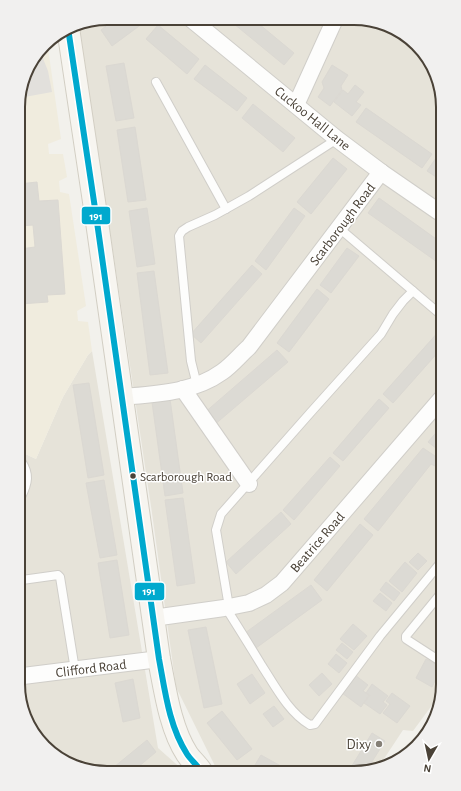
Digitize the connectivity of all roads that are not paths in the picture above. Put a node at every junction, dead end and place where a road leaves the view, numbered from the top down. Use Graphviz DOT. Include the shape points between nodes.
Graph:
graph roads {
  1 [pos="199,25"];
  2 [pos="332,25"];
  3 [pos="69,35"];
  4 [pos="156,82"];
  5 [pos="296,105"];
  6 [pos="337,139"];
  7 [pos="381,172"];
  8 [pos="226,209"];
  9 [pos="436,210"];
  10 [pos="339,228"];
  11 [pos="413,291"];
  12 [pos="436,311"];
  13 [pos="190,387"];
  14 [pos="121,397"];
  15 [pos="436,405"];
  16 [pos="25,468"];
  17 [pos="249,484"];
  18 [pos="25,488"];
  19 [pos="436,568"];
  20 [pos="25,580"];
  21 [pos="436,599"];
  22 [pos="228,607"];
  23 [pos="154,618"];
  24 [pos="436,658"];
  25 [pos="159,660"];
  26 [pos="75,670"];
  27 [pos="25,676"];
  28 [pos="193,766"];
  1 -- 5 [label="street, Cuckoo Hall Lane"];
  2 -- 5 [label="street"];
  3 -- 14 [label="main road"];
  4 -- 8 [label="lane"];
  5 -- 6 [label="street, Cuckoo Hall Lane"];
  6 -- 7 [label="street, Cuckoo Hall Lane"];
  6 -- 8 [label="lane"];
  7 -- 9 [label="street, Cuckoo Hall Lane"];
  7 -- 10 [label="street, Scarborough Road"];
  8 -- 13 [label="lane" via="188,227 179,236 191,361"];
  10 -- 11 [label="lane"];
  10 -- 13 [label="street, Scarborough Road" via="249,347 221,372"];
  11 -- 12 [label="lane"];
  11 -- 17 [label="lane" via="393,314 381,334"];
  13 -- 14 [label="street, Scarborough Road" via="164,393"];
  13 -- 17 [label="street"];
  14 -- 23 [label="main road"];
  15 -- 22 [label="street, Beatrice Road" via="282,584 249,603"];
  16 -- 18 [label="lane" via="28,477"];
  17 -- 22 [label="lane" via="222,514 216,530"];
  19 -- 22 [label="lane" via="380,636 315,724 310,725 291,708 275,686"];
  20 -- 26 [label="lane" via="58,575 60,577"];
  21 -- 24 [label="lane" via="406,636 406,639"];
  22 -- 23 [label="street, Beatrice Road"];
  23 -- 25 [label="main road"];
  25 -- 26 [label="street, Clifford Road"];
  25 -- 28 [label="main road" via="172,718"];
  26 -- 27 [label="street, Clifford Road"];
}
